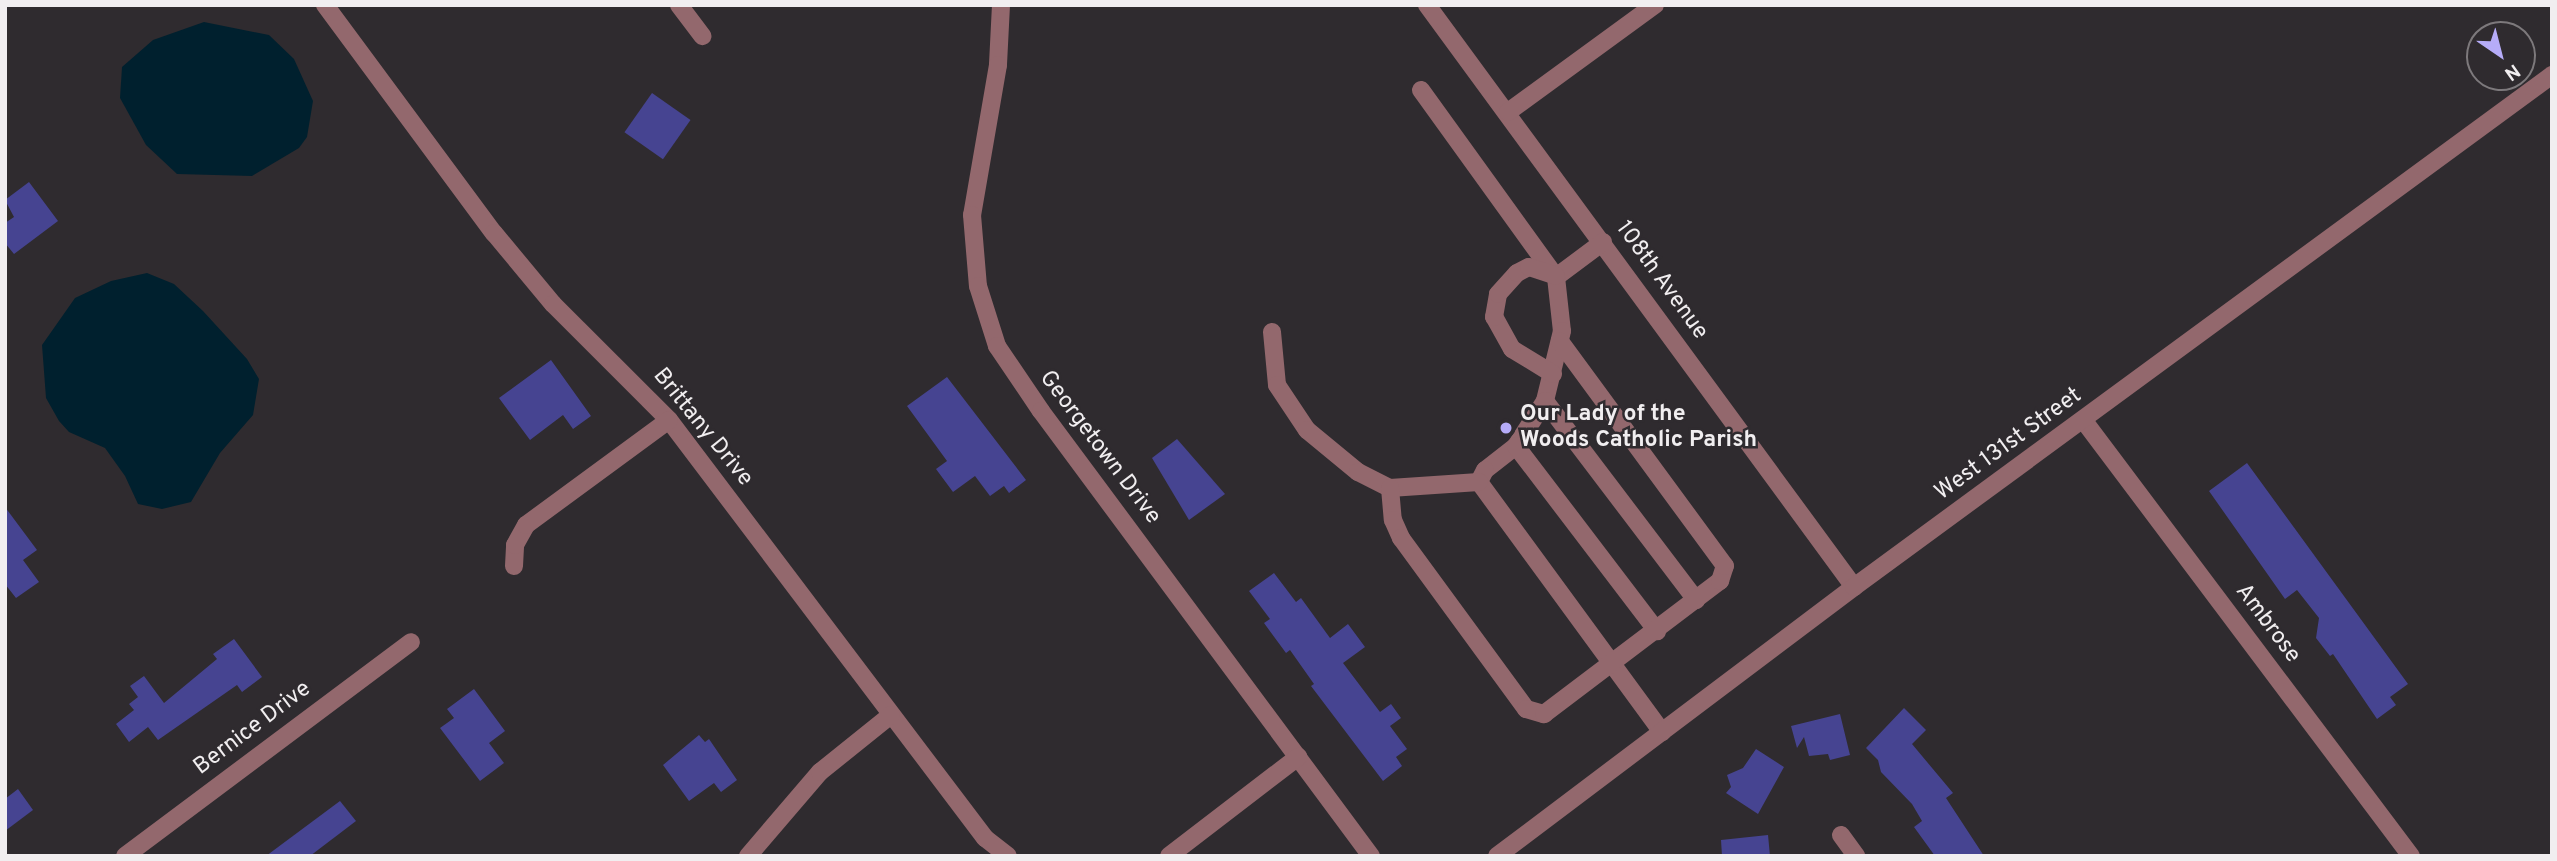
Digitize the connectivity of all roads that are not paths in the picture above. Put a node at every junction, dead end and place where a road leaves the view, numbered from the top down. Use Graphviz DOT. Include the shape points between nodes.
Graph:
graph roads {
  1 [pos="325,5"];
  2 [pos="679,5"];
  3 [pos="1001,5"];
  4 [pos="1427,5"];
  5 [pos="1655,5"];
  6 [pos="702,36"];
  7 [pos="2552,75"];
  8 [pos="1421,90"];
  9 [pos="1508,112"];
  10 [pos="1602,242"];
  11 [pos="1556,277"];
  12 [pos="1272,332"];
  13 [pos="1560,341"];
  14 [pos="1552,374"];
  15 [pos="1545,401"];
  16 [pos="669,419"];
  17 [pos="2084,421"];
  18 [pos="1516,446"];
  19 [pos="1479,482"];
  20 [pos="1390,488"];
  21 [pos="514,566"];
  22 [pos="1854,587"];
  23 [pos="1696,600"];
  24 [pos="1657,631"];
  25 [pos="411,642"];
  26 [pos="1615,664"];
  27 [pos="891,715"];
  28 [pos="1662,732"];
  29 [pos="1298,757"];
  30 [pos="1840,835"];
  31 [pos="1500,855"];
  32 [pos="125,856"];
  33 [pos="748,856"];
  34 [pos="1008,856"];
  35 [pos="1169,856"];
  36 [pos="1371,856"];
  37 [pos="1856,856"];
  38 [pos="2411,856"];
  1 -- 16 [label="street, Brittany Drive" via="522,267"];
  2 -- 6 [label="street"];
  3 -- 29 [label="street, Georgetown Drive" via="998,65 972,215 978,286 997,346"];
  4 -- 9 [label="street, 108th Avenue"];
  5 -- 9 [label="street"];
  7 -- 17 [label="street, West 131st Street"];
  8 -- 11 [label="street"];
  9 -- 10 [label="street, 108th Avenue"];
  10 -- 11 [label="street"];
  10 -- 22 [label="street, 108th Avenue"];
  11 -- 13 [label="street"];
  11 -- 14 [label="street" via="1529,267 1517,273 1499,294 1494,317 1512,349"];
  12 -- 20 [label="street" via="1277,385 1307,430 1358,472"];
  13 -- 14 [label="street"];
  13 -- 23 [label="street" via="1725,566 1720,581"];
  14 -- 15 [label="street"];
  15 -- 18 [label="street"];
  15 -- 23 [label="street"];
  16 -- 21 [label="street" via="526,525 515,545"];
  16 -- 27 [label="street, Brittany Drive"];
  17 -- 22 [label="street, West 131st Street"];
  17 -- 38 [label="street, Ambrose"];
  18 -- 19 [label="street" via="1485,470"];
  18 -- 24 [label="street"];
  19 -- 20 [label="street"];
  19 -- 26 [label="street"];
  20 -- 26 [label="street" via="1393,520 1401,538 1525,709 1544,714"];
  22 -- 28 [label="street, West 131st Street"];
  23 -- 24 [label="street"];
  24 -- 26 [label="street"];
  25 -- 32 [label="street, Bernice Drive"];
  26 -- 28 [label="street"];
  27 -- 33 [label="street" via="820,772"];
  27 -- 34 [label="street, Brittany Drive" via="985,838"];
  28 -- 31 [label="street, West 131st Street"];
  29 -- 35 [label="street"];
  29 -- 36 [label="street, Georgetown Drive"];
  30 -- 37 [label="street"];
}
